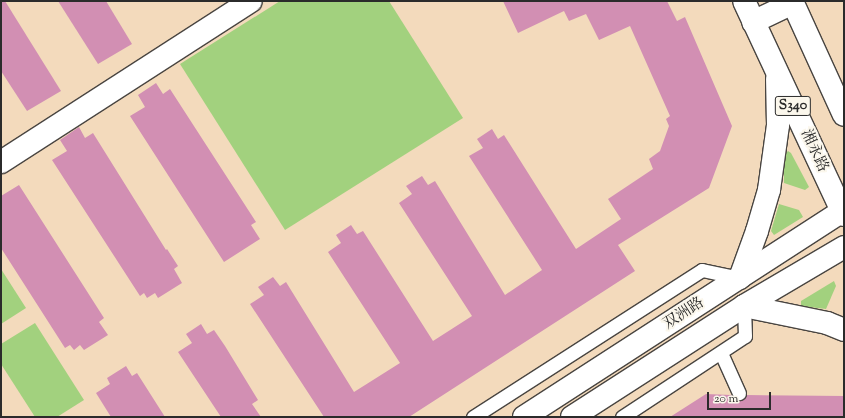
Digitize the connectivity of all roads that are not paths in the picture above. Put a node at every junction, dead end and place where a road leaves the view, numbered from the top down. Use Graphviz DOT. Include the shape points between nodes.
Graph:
graph roads {
  1 [pos="251,1"];
  2 [pos="744,1"];
  3 [pos="792,2"];
  4 [pos="753,22"];
  5 [pos="817,54"];
  6 [pos="776,72"];
  7 [pos="844,79"];
  8 [pos="844,115"];
  9 [pos="1,162"];
  10 [pos="843,212"];
  11 [pos="844,247"];
  12 [pos="740,278"];
  13 [pos="744,306"];
  14 [pos="844,330"];
  15 [pos="721,352"];
  16 [pos="739,393"];
  17 [pos="474,417"];
  18 [pos="524,417"];
  19 [pos="572,417"];
  20 [pos="622,417"];
  1 -- 9 [label="main road"];
  2 -- 4 [label="main road, 湘永路 / S340"];
  3 -- 4 [label="main road"];
  3 -- 5 [label="main road, S340"];
  4 -- 6 [label="main road, 湘永路 / S340"];
  5 -- 7 [label="main road"];
  5 -- 8 [label="main road, S340"];
  6 -- 10 [label="main road, 湘永路 / S340"];
  6 -- 12 [label="main road" via="778,125 770,183 757,231"];
  10 -- 12 [label="main road, 双洲路"];
  11 -- 13 [label="main road, 双洲路"];
  12 -- 17 [label="lane" via="702,270"];
  12 -- 18 [label="main road, 双洲路"];
  13 -- 14 [label="main road" via="821,321"];
  13 -- 15 [label="lane" via="745,336"];
  13 -- 19 [label="main road, 双洲路"];
  15 -- 16 [label="lane"];
  15 -- 20 [label="lane"];
}
